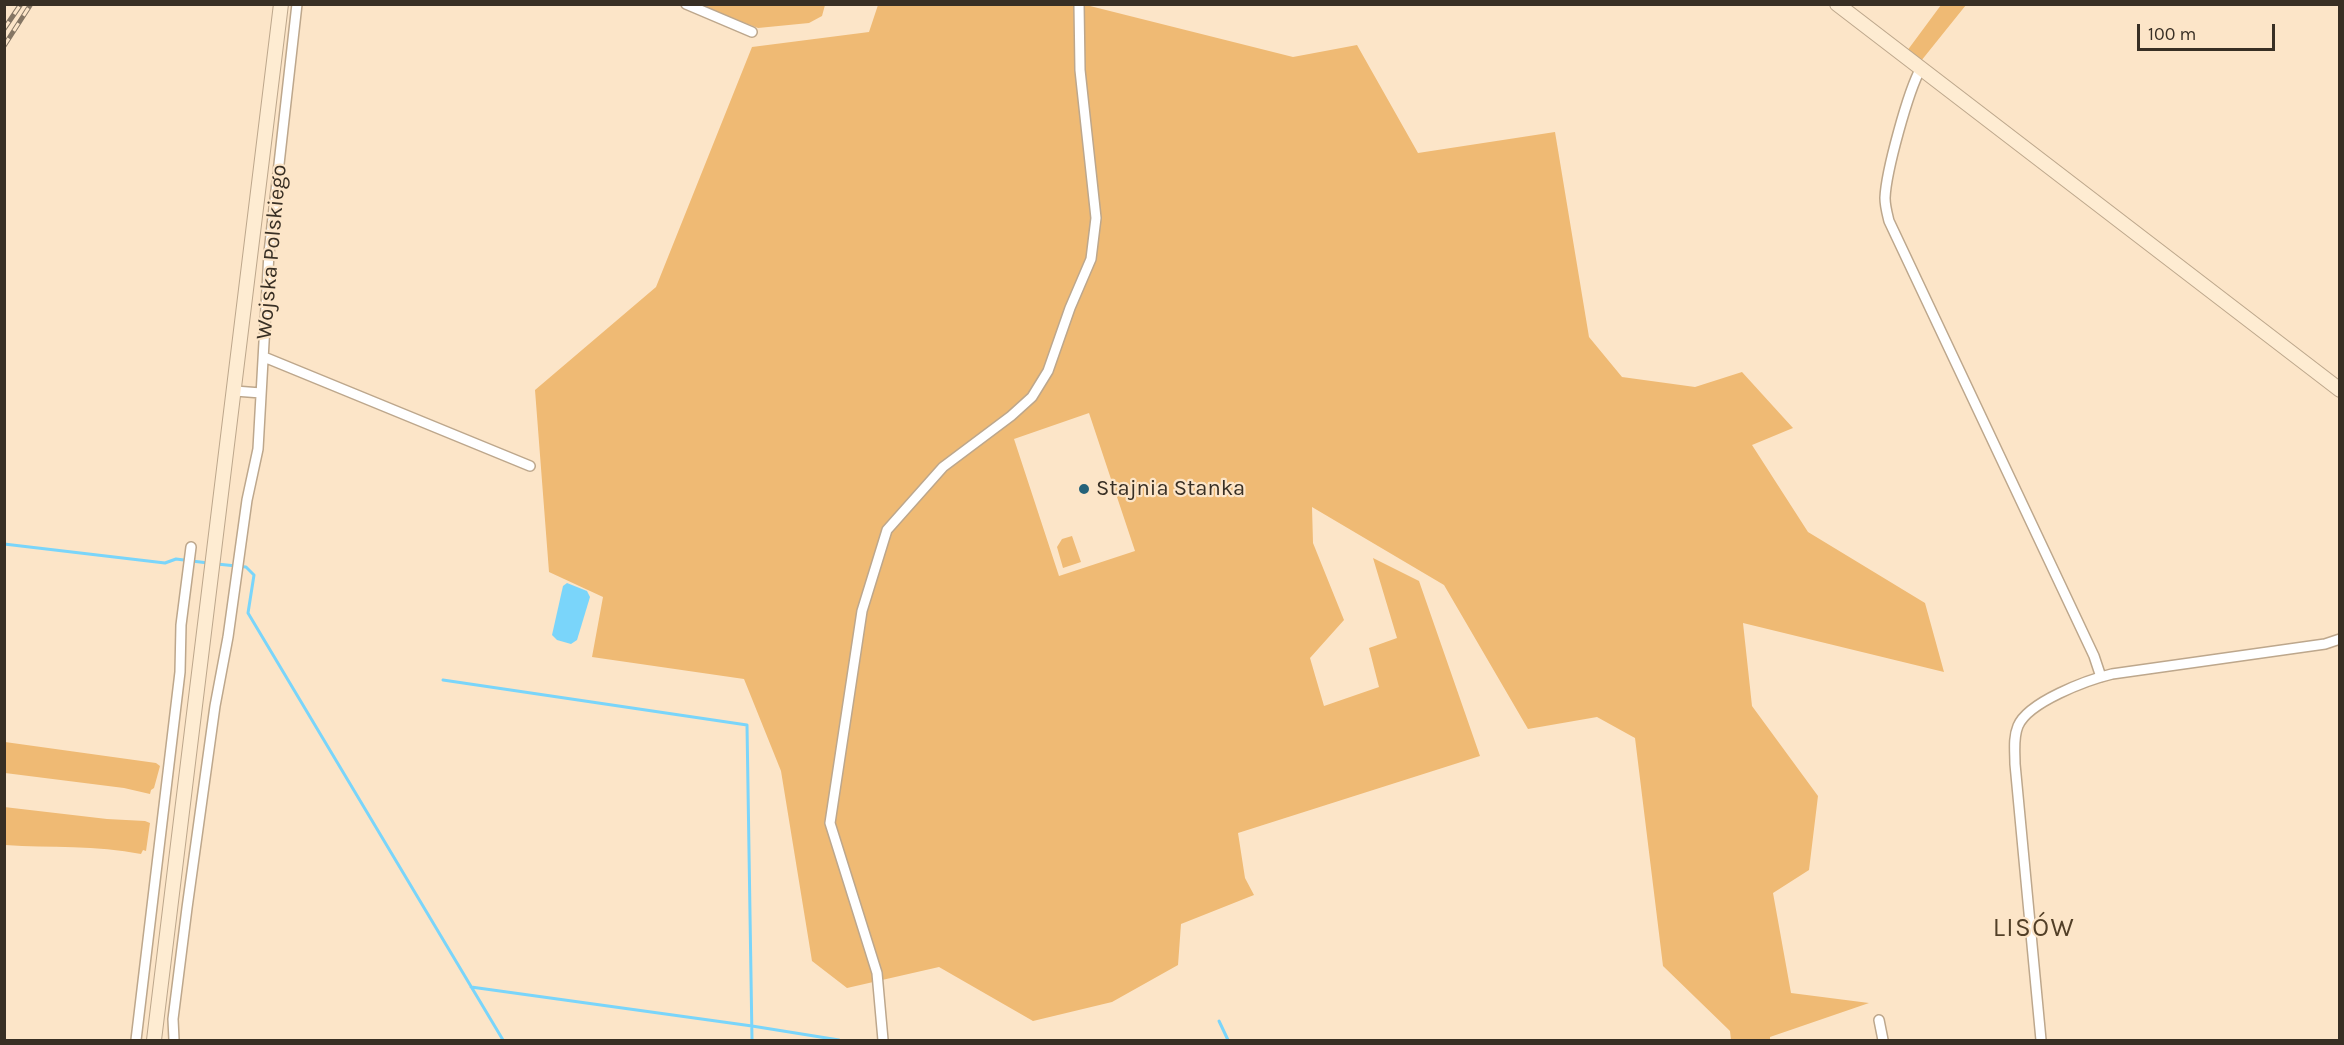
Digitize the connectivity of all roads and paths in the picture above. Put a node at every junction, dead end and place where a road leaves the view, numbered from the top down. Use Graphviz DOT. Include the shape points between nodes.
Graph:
graph roads {
  1 [pos="281,4"];
  2 [pos="297,4"];
  3 [pos="686,4"];
  4 [pos="1079,4"];
  5 [pos="1837,4"];
  6 [pos="696,7"];
  7 [pos="752,32"];
  8 [pos="1921,68"];
  9 [pos="264,357"];
  10 [pos="2340,390"];
  11 [pos="235,391"];
  12 [pos="261,393"];
  13 [pos="530,466"];
  14 [pos="191,547"];
  15 [pos="2340,639"];
  16 [pos="2101,677"];
  17 [pos="1879,1020"];
  18 [pos="883,1039"];
  19 [pos="135,1041"];
  20 [pos="154,1041"];
  21 [pos="174,1041"];
  22 [pos="1883,1041"];
  23 [pos="2041,1041"];
  1 -- 11 [label="main road, Wojska Polskiego"];
  2 -- 9 [label="street, Wojska Polskiego" via="269,253"];
  3 -- 6 [label="street"];
  4 -- 18 [label="street" via="1080,69 1096,218 1091,258 1048,371 1032,397 943,467 887,530 862,611 830,823 878,973"];
  5 -- 8 [label="main road"];
  6 -- 7 [label="street"];
  8 -- 10 [label="main road"];
  8 -- 16 [label="street" via="1886,190 1889,221"];
  9 -- 12 [label="street"];
  9 -- 13 [label="street, Wojska Polskiego"];
  11 -- 12 [label="street"];
  11 -- 20 [label="main road, Wojska Polskiego"];
  12 -- 21 [label="street" via="258,449 187,908 173,1019"];
  14 -- 19 [label="street" via="181,625 180,672"];
  15 -- 16 [label="street"];
  16 -- 23 [label="street" via="2036,706 2020,721 2015,735"];
  17 -- 22 [label="street"];
}
